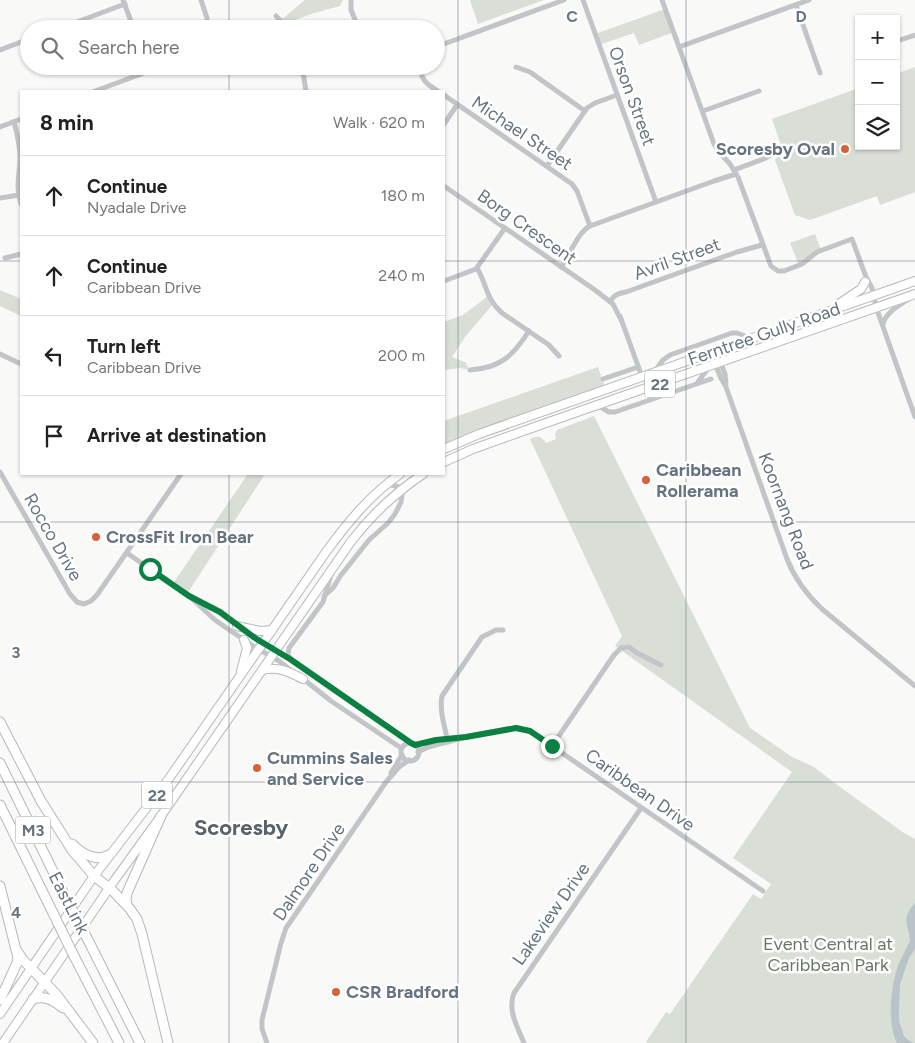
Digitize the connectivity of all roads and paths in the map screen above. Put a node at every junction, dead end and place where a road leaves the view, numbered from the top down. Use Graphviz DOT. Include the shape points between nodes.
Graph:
graph roads {
  1 [pos="201,0"];
  2 [pos="351,0"];
  3 [pos="564,0"];
  4 [pos="582,0"];
  5 [pos="662,0"];
  6 [pos="809,0"];
  7 [pos="124,2"];
  8 [pos="796,5"];
  9 [pos="276,16"];
  10 [pos="80,20"];
  11 [pos="131,20"];
  12 [pos="207,20"];
  13 [pos="280,20"];
  14 [pos="355,20"];
  15 [pos="915,35"];
  16 [pos="900,40"];
  17 [pos="20,42"];
  18 [pos="445,43"];
  19 [pos="679,47"];
  20 [pos="0,50"];
  21 [pos="516,67"];
  22 [pos="820,73"];
  23 [pos="138,75"];
  24 [pos="303,75"];
  25 [pos="422,75"];
  26 [pos="98,90"];
  27 [pos="306,90"];
  28 [pos="437,90"];
  29 [pos="759,91"];
  30 [pos="617,95"];
  31 [pos="445,96"];
  32 [pos="457,105"];
  33 [pos="585,111"];
  34 [pos="702,112"];
  35 [pos="20,119"];
  36 [pos="14,122"];
  37 [pos="445,123"];
  38 [pos="0,126"];
  39 [pos="772,154"];
  40 [pos="547,166"];
  41 [pos="735,172"];
  42 [pos="445,187"];
  43 [pos="19,195"];
  44 [pos="0,198"];
  45 [pos="20,200"];
  46 [pos="656,202"];
  47 [pos="590,226"];
  48 [pos="505,228"];
  49 [pos="762,243"];
  50 [pos="20,254"];
  51 [pos="5,258"];
  52 [pos="560,266"];
  53 [pos="477,268"];
  54 [pos="865,279"];
  55 [pos="445,281"];
  56 [pos="915,281"];
  57 [pos="915,295"];
  58 [pos="872,296"];
  59 [pos="612,301"];
  60 [pos="876,307"];
  61 [pos="823,313"];
  62 [pos="882,325"];
  63 [pos="529,331"];
  64 [pos="750,339"];
  65 [pos="713,352"];
  66 [pos="0,354"];
  67 [pos="559,356"];
  68 [pos="20,364"];
  69 [pos="715,364"];
  70 [pos="638,367"];
  71 [pos="470,370"];
  72 [pos="654,372"];
  73 [pos="642,377"];
  74 [pos="603,379"];
  75 [pos="711,379"];
  76 [pos="696,384"];
  77 [pos="597,406"];
  78 [pos="915,417"];
  79 [pos="445,449"];
  80 [pos="445,462"];
  81 [pos="0,472"];
  82 [pos="180,475"];
  83 [pos="399,475"];
  84 [pos="422,475"];
  85 [pos="387,484"];
  86 [pos="403,488"];
  87 [pos="127,553"];
  88 [pos="335,564"];
  89 [pos="189,596"];
  90 [pos="324,596"];
  91 [pos="314,614"];
  92 [pos="296,620"];
  93 [pos="238,626"];
  94 [pos="272,630"];
  95 [pos="503,630"];
  96 [pos="244,640"];
  97 [pos="261,646"];
  98 [pos="273,653"];
  99 [pos="290,659"];
  100 [pos="661,665"];
  101 [pos="262,670"];
  102 [pos="240,678"];
  103 [pos="303,679"];
  104 [pos="915,686"];
  105 [pos="0,722"];
  106 [pos="448,741"];
  107 [pos="413,744"];
  108 [pos="552,746"];
  109 [pos="402,748"];
  110 [pos="418,752"];
  111 [pos="402,755"];
  112 [pos="409,760"];
  113 [pos="0,762"];
  114 [pos="386,782"];
  115 [pos="0,805"];
  116 [pos="641,808"];
  117 [pos="160,816"];
  118 [pos="59,829"];
  119 [pos="110,855"];
  120 [pos="94,876"];
  121 [pos="0,886"];
  122 [pos="109,888"];
  123 [pos="763,891"];
  124 [pos="126,905"];
  125 [pos="17,951"];
  126 [pos="31,968"];
  127 [pos="44,982"];
  128 [pos="33,999"];
  129 [pos="0,1000"];
  130 [pos="0,1014"];
  131 [pos="83,1030"];
  132 [pos="3,1043"];
  133 [pos="93,1043"];
  134 [pos="119,1043"];
  135 [pos="140,1043"];
  136 [pos="168,1043"];
  137 [pos="267,1043"];
  138 [pos="524,1043"];
  1 -- 12 [label="street"];
  2 -- 14 [label="street"];
  3 -- 18 [label="street"];
  4 -- 30 [label="street, Orson Street"];
  5 -- 19 [label="street"];
  6 -- 8 [label="street"];
  7 -- 10 [label="street"];
  7 -- 11 [label="street"];
  8 -- 19 [label="street"];
  8 -- 22 [label="street"];
  9 -- 13 [label="street"];
  15 -- 16 [label="street"];
  17 -- 20 [label="street"];
  19 -- 34 [label="street"];
  21 -- 33 [label="street" via="530,72"];
  23 -- 26 [label="street"];
  24 -- 27 [label="street"];
  25 -- 28 [label="street"];
  29 -- 34 [label="street"];
  30 -- 33 [label="street" via="593,104"];
  30 -- 46 [label="street, Orson Street"];
  31 -- 32 [label="street, Michael Street"];
  32 -- 37 [label="street"];
  32 -- 40 [label="street, Michael Street"];
  33 -- 40 [label="street"];
  34 -- 41 [label="street" via="716,147"];
  35 -- 36 [label="street"];
  36 -- 38 [label="street"];
  36 -- 43 [label="street" via="20,150"];
  39 -- 41 [label="street"];
  40 -- 47 [label="street, Michael Street" via="575,187"];
  41 -- 46 [label="street"];
  41 -- 49 [label="street"];
  42 -- 48 [label="street, Borg Crescent"];
  43 -- 44 [label="street"];
  43 -- 45 [label="street"];
  46 -- 47 [label="street"];
  47 -- 52 [label="street"];
  48 -- 52 [label="street, Borg Crescent"];
  48 -- 53 [label="street"];
  49 -- 54 [label="street" via="769,264 774,270 782,271 799,265 817,252 852,239"];
  49 -- 59 [label="street, Avril Street" via="626,292"];
  50 -- 51 [label="street"];
  52 -- 59 [label="street, Borg Crescent"];
  53 -- 55 [label="street"];
  53 -- 63 [label="street" via="492,302"];
  54 -- 58 [label="street"];
  54 -- 61 [label="main road" via="861,289"];
  56 -- 58 [label="main road, Ferntree Gully Road / 22"];
  57 -- 60 [label="main road, Ferntree Gully Road / 22"];
  57 -- 62 [label="street" via="888,314"];
  58 -- 60 [label="street"];
  58 -- 61 [label="main road, Ferntree Gully Road / 22"];
  59 -- 70 [label="street, Borg Crescent"];
  60 -- 62 [label="street"];
  60 -- 69 [label="main road, Ferntree Gully Road / 22"];
  61 -- 64 [label="main road, Ferntree Gully Road / 22"];
  62 -- 78 [label="street"];
  63 -- 67 [label="street"];
  63 -- 71 [label="street" via="505,360"];
  64 -- 65 [label="main road, Ferntree Gully Road / 22"];
  64 -- 72 [label="street" via="732,334 670,355"];
  65 -- 69 [label="street, Koornang Road"];
  65 -- 72 [label="main road, Ferntree Gully Road / 22"];
  66 -- 68 [label="street"];
  69 -- 76 [label="street, Ferntree Gully Road"];
  69 -- 77 [label="main road, Ferntree Gully Road / 22"];
  69 -- 104 [label="street, Koornang Road" via="725,374 726,387 787,559 798,581 822,609"];
  70 -- 73 [label="street, Borg Crescent"];
  70 -- 74 [label="street"];
  72 -- 73 [label="main road, Ferntree Gully Road / 22"];
  73 -- 79 [label="main road, Ferntree Gully Road / 22"];
  75 -- 76 [label="street"];
  76 -- 77 [label="street" via="615,412"];
  77 -- 80 [label="main road, Ferntree Gully Road / 22"];
  81 -- 87 [label="street, Rocco Drive" via="77,602 84,604 94,599"];
  82 -- 87 [label="street"];
  83 -- 85 [label="main road, 22"];
  84 -- 86 [label="main road, 22"];
  85 -- 86 [label="street"];
  85 -- 94 [label="main road, 22" via="339,534"];
  86 -- 88 [label="main road, 22" via="372,517"];
  86 -- 90 [label="street" via="395,514 369,540 334,588"];
  87 -- 89 [label="street"];
  88 -- 90 [label="street"];
  88 -- 92 [label="main road, 22"];
  89 -- 93 [label="street" via="220,612"];
  89 -- 96 [label="street"];
  90 -- 91 [label="street"];
  91 -- 92 [label="street"];
  91 -- 99 [label="street" via="289,648"];
  92 -- 98 [label="main road, 22"];
  93 -- 94 [label="main road"];
  93 -- 97 [label="street"];
  94 -- 97 [label="main road, 22"];
  95 -- 106 [label="street" via="482,637 442,696"];
  96 -- 97 [label="street"];
  96 -- 102 [label="main road" via="247,648"];
  97 -- 98 [label="street"];
  97 -- 102 [label="main road, 22"];
  98 -- 99 [label="street"];
  98 -- 101 [label="main road, 22"];
  98 -- 103 [label="street"];
  99 -- 107 [label="street"];
  100 -- 108 [label="street" via="629,647 621,648"];
  101 -- 103 [label="main road" via="278,668"];
  101 -- 117 [label="main road, 22"];
  102 -- 119 [label="main road, 22"];
  103 -- 109 [label="street"];
  105 -- 118 [label="highway"];
  106 -- 107 [label="street, Caribbean Drive"];
  106 -- 108 [label="street, Caribbean Drive" via="522,728"];
  106 -- 110 [label="street, Caribbean Drive"];
  107 -- 109 [label="street"];
  107 -- 110 [label="street"];
  108 -- 116 [label="street, Caribbean Drive"];
  109 -- 111 [label="street"];
  110 -- 112 [label="street" via="415,759"];
  111 -- 112 [label="street"];
  111 -- 114 [label="street, Dalmore Drive"];
  112 -- 114 [label="street, Dalmore Drive"];
  113 -- 135 [label="highway, EastLink / M3, bridge"];
  114 -- 137 [label="street, Dalmore Drive" via="286,928 262,1020"];
  115 -- 134 [label="highway, EastLink / M3, bridge"];
  116 -- 123 [label="street, Caribbean Drive"];
  116 -- 138 [label="street, Lakeview Drive" via="514,993 512,1013"];
  117 -- 122 [label="main road, 22"];
  117 -- 124 [label="highway" via="127,893"];
  118 -- 119 [label="highway" via="85,854 98,858"];
  118 -- 120 [label="highway" via="75,855"];
  119 -- 120 [label="main road, 22"];
  120 -- 122 [label="highway"];
  120 -- 126 [label="main road, 22"];
  121 -- 125 [label="highway"];
  122 -- 124 [label="highway"];
  122 -- 127 [label="main road, 22"];
  124 -- 136 [label="highway" via="142,934"];
  125 -- 126 [label="highway"];
  125 -- 129 [label="highway" via="17,963"];
  126 -- 127 [label="highway"];
  126 -- 130 [label="main road, 22"];
  127 -- 128 [label="main road, 22"];
  127 -- 131 [label="highway"];
  128 -- 131 [label="highway" via="45,998 60,1005"];
  128 -- 132 [label="main road, 22"];
  131 -- 133 [label="highway"];
}
